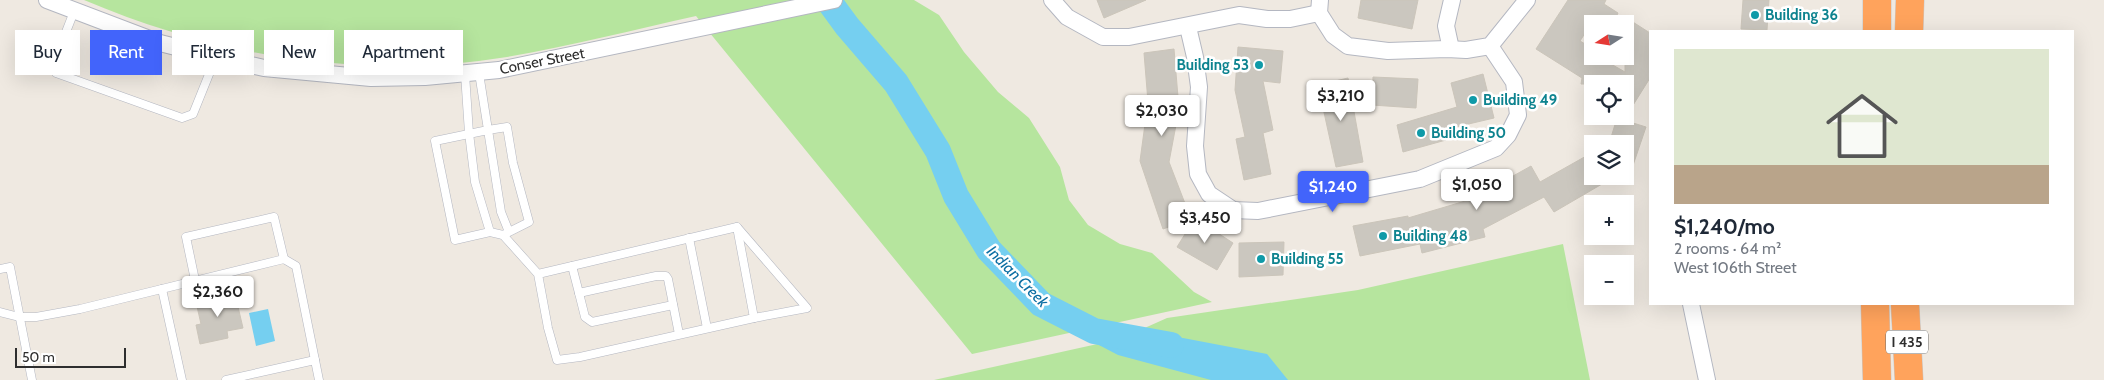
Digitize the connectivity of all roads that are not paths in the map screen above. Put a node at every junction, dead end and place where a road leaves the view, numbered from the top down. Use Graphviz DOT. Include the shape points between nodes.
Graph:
graph roads {
  1 [pos="47,0"];
  2 [pos="834,0"];
  3 [pos="1052,0"];
  4 [pos="1452,0"];
  5 [pos="1527,0"];
  6 [pos="1877,0"];
  7 [pos="1910,0"];
  8 [pos="1319,7"];
  9 [pos="75,9"];
  10 [pos="1188,27"];
  11 [pos="1876,30"];
  12 [pos="1909,30"];
  13 [pos="172,46"];
  14 [pos="1490,46"];
  15 [pos="1451,49"];
  16 [pos="254,66"];
  17 [pos="472,73"];
  18 [pos="209,75"];
  19 [pos="488,130"];
  20 [pos="469,133"];
  21 [pos="736,227"];
  22 [pos="490,232"];
  23 [pos="506,234"];
  24 [pos="689,238"];
  25 [pos="284,259"];
  26 [pos="572,266"];
  27 [pos="0,269"];
  28 [pos="538,274"];
  29 [pos="195,280"];
  30 [pos="162,289"];
  31 [pos="579,293"];
  32 [pos="673,305"];
  33 [pos="1691,305"];
  34 [pos="1875,305"];
  35 [pos="1905,305"];
  36 [pos="0,312"];
  37 [pos="19,317"];
  38 [pos="754,318"];
  39 [pos="707,328"];
  40 [pos="679,334"];
  41 [pos="315,360"];
  42 [pos="32,380"];
  43 [pos="182,380"];
  44 [pos="226,380"];
  45 [pos="319,380"];
  46 [pos="1707,380"];
  47 [pos="1877,380"];
  48 [pos="1908,380"];
  1 -- 9 [label="street, Conser Street"];
  2 -- 17 [label="street, Conser Street" via="549,61"];
  3 -- 10 [label="street" via="1067,16 1102,37 1130,37"];
  4 -- 15 [label="street" via="1446,26"];
  5 -- 14 [label="street"];
  6 -- 11 [label="highway"];
  7 -- 12 [label="highway"];
  8 -- 10 [label="street" via="1290,19 1239,16"];
  8 -- 15 [label="street" via="1333,35 1348,46 1388,51"];
  9 -- 13 [label="street, Conser Street"];
  9 -- 18 [label="lane" via="53,65 56,73 182,118 193,114"];
  10 -- 14 [label="street" via="1199,87 1195,146 1198,174 1209,194 1233,210 1258,211 1420,179 1496,148 1508,135 1518,115 1514,82"];
  14 -- 15 [label="street"];
  16 -- 17 [label="street, Conser Street" via="371,78 426,78"];
  17 -- 19 [label="lane"];
  17 -- 20 [label="lane"];
  19 -- 20 [label="lane"];
  19 -- 23 [label="lane"];
  19 -- 23 [label="lane" via="506,127 529,222"];
  20 -- 22 [label="lane" via="475,182"];
  20 -- 22 [label="lane" via="435,141 455,240"];
  21 -- 24 [label="lane"];
  21 -- 38 [label="lane"];
  21 -- 38 [label="lane" via="807,308"];
  22 -- 23 [label="lane"];
  23 -- 28 [label="lane"];
  24 -- 26 [label="lane"];
  24 -- 39 [label="lane"];
  25 -- 29 [label="lane"];
  25 -- 29 [label="lane" via="274,217 186,237"];
  25 -- 41 [label="lane" via="296,266"];
  26 -- 28 [label="lane"];
  26 -- 31 [label="lane"];
  27 -- 37 [label="lane" via="10,267"];
  28 -- 40 [label="lane" via="557,360"];
  29 -- 30 [label="lane"];
  30 -- 37 [label="lane" via="80,310"];
  30 -- 43 [label="lane"];
  31 -- 32 [label="lane" via="585,318 592,322"];
  31 -- 32 [label="lane" via="666,276"];
  32 -- 40 [label="lane"];
  33 -- 46 [label="street"];
  34 -- 47 [label="highway, I 435"];
  35 -- 48 [label="highway, I 435"];
  36 -- 37 [label="lane"];
  37 -- 42 [label="lane"];
  38 -- 39 [label="lane"];
  39 -- 40 [label="lane"];
  41 -- 44 [label="lane"];
  41 -- 45 [label="lane"];
}
